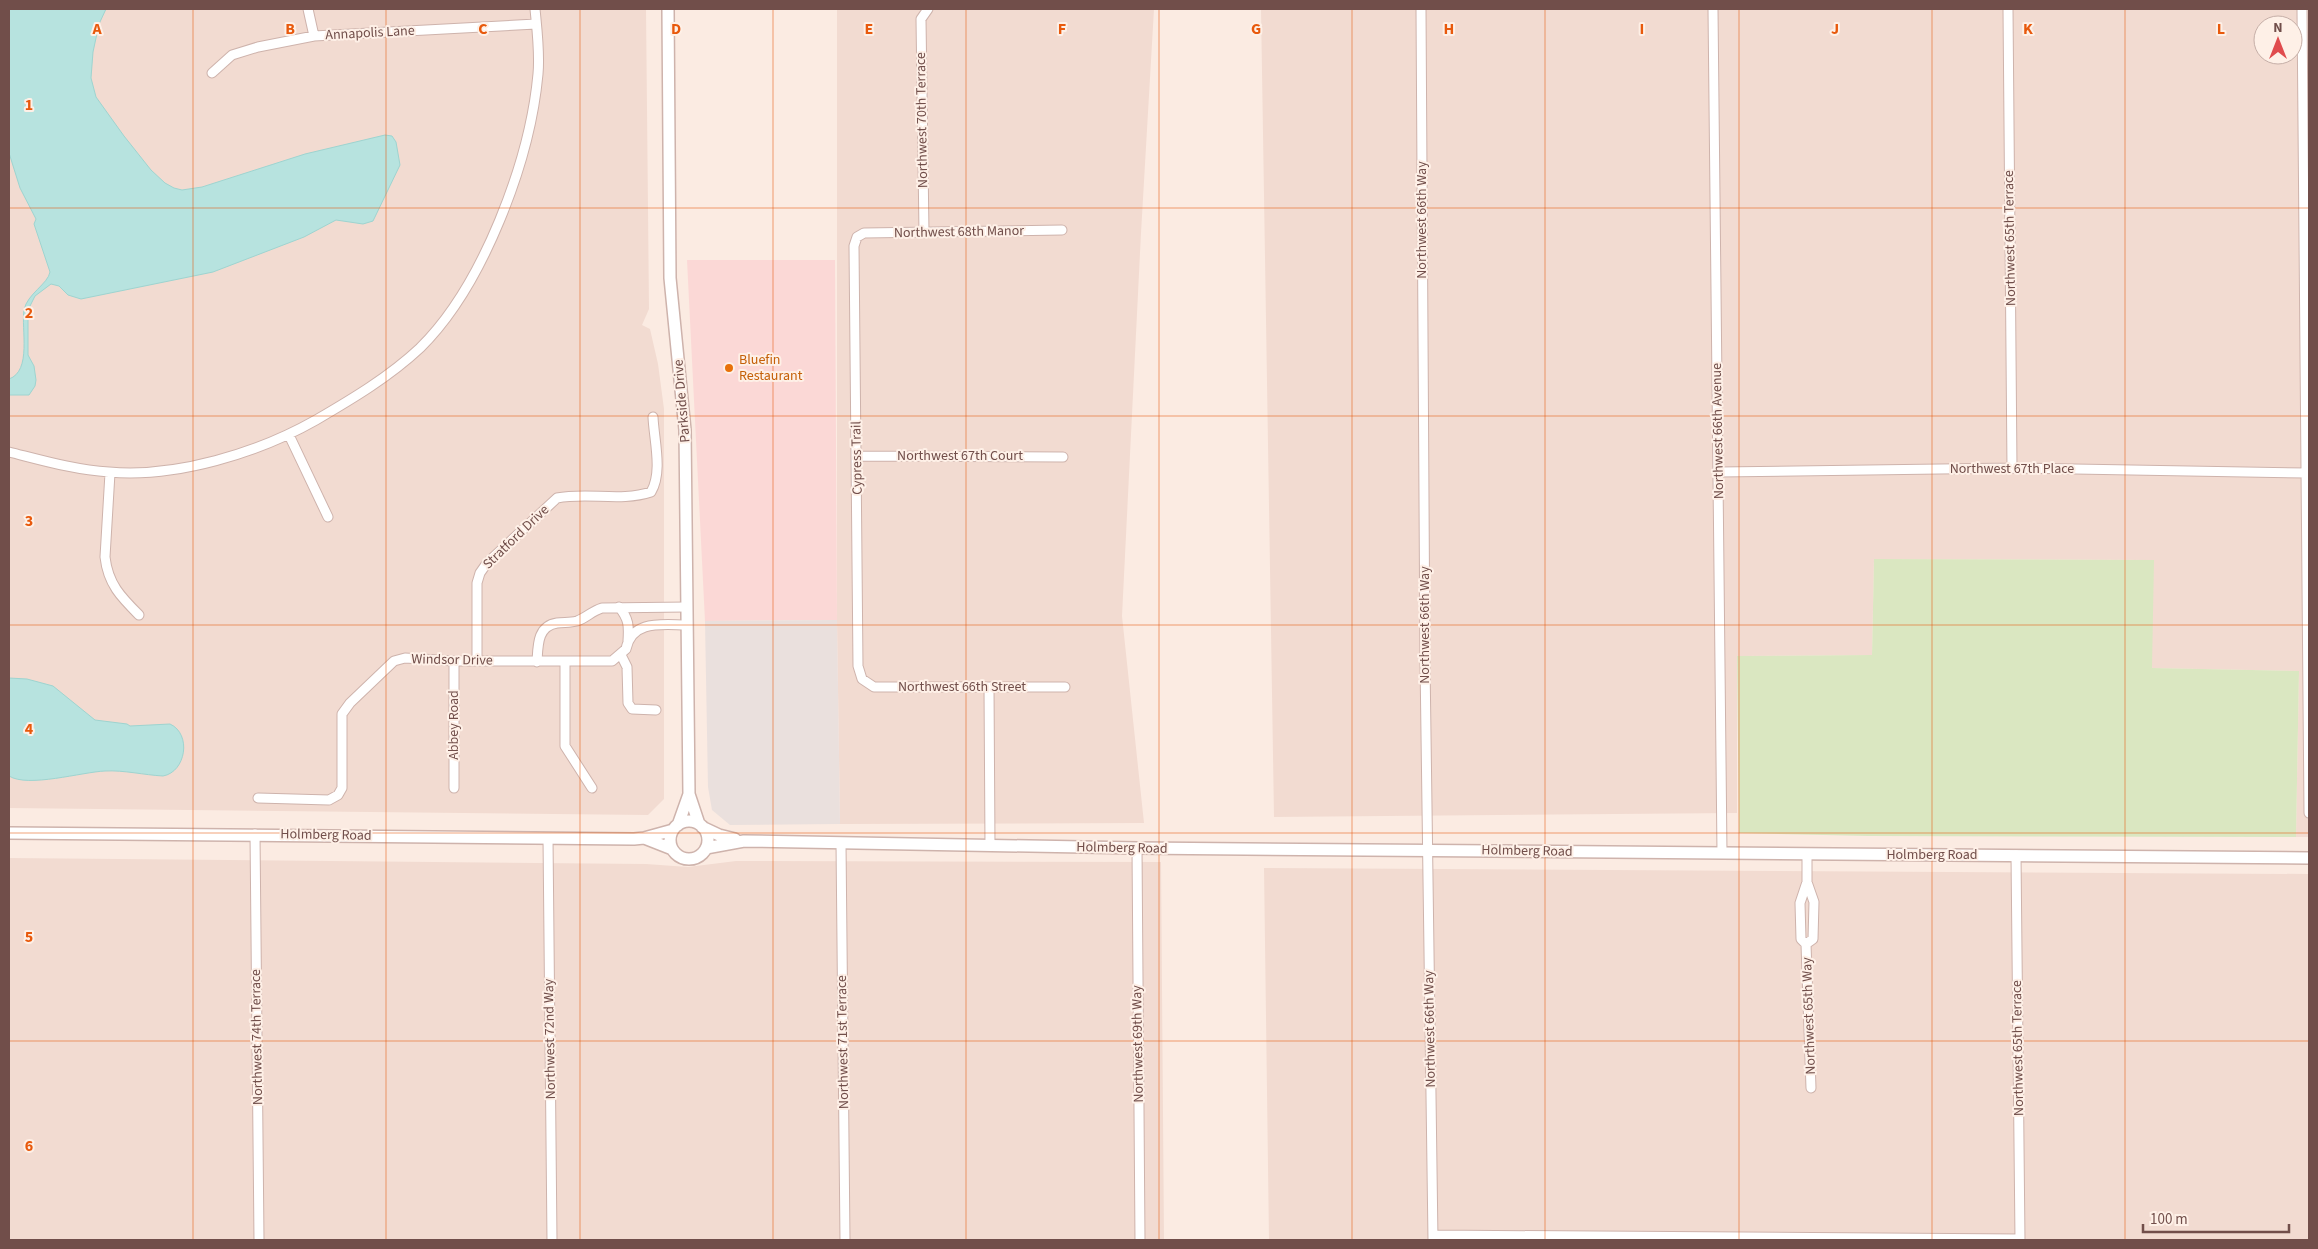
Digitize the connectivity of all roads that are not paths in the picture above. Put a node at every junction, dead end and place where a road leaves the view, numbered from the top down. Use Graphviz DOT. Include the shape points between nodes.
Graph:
graph roads {
  1 [pos="308,9"];
  2 [pos="536,9"];
  3 [pos="668,9"];
  4 [pos="928,9"];
  5 [pos="1421,9"];
  6 [pos="1713,9"];
  7 [pos="2008,9"];
  8 [pos="2302,9"];
  9 [pos="536,24"];
  10 [pos="314,36"];
  11 [pos="212,73"];
  12 [pos="1062,230"];
  13 [pos="924,232"];
  14 [pos="857,237"];
  15 [pos="652,417"];
  16 [pos="288,435"];
  17 [pos="9,452"];
  18 [pos="857,456"];
  19 [pos="1063,457"];
  20 [pos="2012,468"];
  21 [pos="1719,472"];
  22 [pos="110,473"];
  23 [pos="2306,473"];
  24 [pos="328,517"];
  25 [pos="687,607"];
  26 [pos="619,608"];
  27 [pos="139,615"];
  28 [pos="687,625"];
  29 [pos="628,641"];
  30 [pos="621,656"];
  31 [pos="454,661"];
  32 [pos="477,661"];
  33 [pos="537,662"];
  34 [pos="565,662"];
  35 [pos="862,679"];
  36 [pos="989,687"];
  37 [pos="1065,687"];
  38 [pos="656,710"];
  39 [pos="454,788"];
  40 [pos="592,788"];
  41 [pos="689,794"];
  42 [pos="258,798"];
  43 [pos="2309,813"];
  44 [pos="700,826"];
  45 [pos="676,827"];
  46 [pos="9,833"];
  47 [pos="255,834"];
  48 [pos="548,838"];
  49 [pos="644,838"];
  50 [pos="744,841"];
  51 [pos="841,843"];
  52 [pos="990,845"];
  53 [pos="706,848"];
  54 [pos="1137,848"];
  55 [pos="672,849"];
  56 [pos="1427,850"];
  57 [pos="1722,853"];
  58 [pos="1807,854"];
  59 [pos="2016,856"];
  60 [pos="2309,858"];
  61 [pos="1807,882"];
  62 [pos="1806,944"];
  63 [pos="1811,1088"];
  64 [pos="1433,1238"];
  65 [pos="1727,1239"];
  66 [pos="259,1240"];
  67 [pos="552,1240"];
  68 [pos="845,1240"];
  69 [pos="1140,1240"];
  70 [pos="2020,1240"];
  1 -- 10 [label="street"];
  2 -- 9 [label="street"];
  3 -- 25 [label="street, Parkside Drive" via="670,278 685,430"];
  4 -- 13 [label="street, Northwest 70th Terrace" via="921,19"];
  5 -- 56 [label="street, Northwest 66th Way"];
  6 -- 21 [label="street, Northwest 66th Avenue"];
  7 -- 20 [label="street, Northwest 65th Terrace"];
  8 -- 23 [label="street"];
  9 -- 10 [label="street, Annapolis Lane"];
  9 -- 16 [label="street" via="538,72 532,117 502,211 468,282 427,339 393,371"];
  10 -- 11 [label="street, Annapolis Lane" via="232,55"];
  12 -- 13 [label="street, Northwest 68th Manor"];
  13 -- 14 [label="street, Northwest 68th Manor" via="864,232"];
  14 -- 18 [label="street, Cypress Trail" via="854,246"];
  15 -- 32 [label="street, Stratford Drive" via="657,472 651,492 638,496 557,498 483,568 477,583"];
  16 -- 22 [label="street" via="249,451 201,464"];
  16 -- 24 [label="street"];
  17 -- 22 [label="street"];
  18 -- 19 [label="street, Northwest 67th Court"];
  18 -- 35 [label="street, Cypress Trail" via="858,666"];
  20 -- 21 [label="street, Northwest 67th Place"];
  20 -- 23 [label="street, Northwest 67th Place"];
  21 -- 57 [label="street, Northwest 66th Avenue"];
  22 -- 27 [label="street" via="106,570 118,595"];
  23 -- 43 [label="street"];
  25 -- 26 [label="street"];
  25 -- 28 [label="street, Parkside Drive"];
  26 -- 29 [label="street" via="627,616"];
  26 -- 33 [label="street" via="602,608 578,620 548,627 538,640"];
  28 -- 29 [label="street" via="650,624 640,628"];
  28 -- 41 [label="street, Parkside Drive"];
  29 -- 30 [label="street"];
  30 -- 34 [label="street, Windsor Drive" via="612,661"];
  30 -- 38 [label="street" via="627,667 628,702 632,709"];
  31 -- 32 [label="street, Windsor Drive"];
  31 -- 39 [label="street, Abbey Road"];
  31 -- 42 [label="street, Windsor Drive" via="405,658 394,661 350,703 342,714 342,788 338,795 329,800"];
  32 -- 33 [label="street, Windsor Drive"];
  33 -- 34 [label="street, Windsor Drive"];
  34 -- 40 [label="street" via="565,746"];
  35 -- 36 [label="street, Northwest 66th Street" via="874,687"];
  36 -- 37 [label="street, Northwest 66th Street"];
  36 -- 52 [label="street"];
  41 -- 44 [label="street, Parkside Drive"];
  41 -- 45 [label="street, Parkside Drive"];
  44 -- 45 [label="street" via="688,822"];
  44 -- 50 [label="street, Holmberg Road"];
  44 -- 53 [label="street" via="708,837"];
  45 -- 49 [label="street, Holmberg Road"];
  45 -- 55 [label="street" via="670,839"];
  46 -- 47 [label="street, Holmberg Road"];
  47 -- 48 [label="street, Holmberg Road"];
  47 -- 66 [label="street, Northwest 74th Terrace"];
  48 -- 49 [label="street, Holmberg Road"];
  48 -- 67 [label="street, Northwest 72nd Way"];
  49 -- 55 [label="street, Holmberg Road"];
  50 -- 51 [label="street, Holmberg Road"];
  50 -- 53 [label="street, Holmberg Road"];
  51 -- 52 [label="street, Holmberg Road"];
  51 -- 68 [label="street, Northwest 71st Terrace"];
  52 -- 54 [label="street, Holmberg Road"];
  53 -- 55 [label="street" via="692,858 681,857"];
  54 -- 56 [label="street, Holmberg Road"];
  54 -- 69 [label="street, Northwest 69th Way"];
  56 -- 57 [label="street, Holmberg Road"];
  56 -- 64 [label="street, Northwest 66th Way"];
  57 -- 58 [label="street, Holmberg Road"];
  58 -- 59 [label="street, Holmberg Road"];
  58 -- 61 [label="street, Northwest 65th Way"];
  59 -- 60 [label="street, Holmberg Road"];
  59 -- 70 [label="street, Northwest 65th Terrace"];
  61 -- 62 [label="street, Northwest 65th Way" via="1800,903 1801,939"];
  61 -- 62 [label="street, Northwest 65th Way" via="1814,902 1813,939"];
  62 -- 63 [label="street, Northwest 65th Way"];
  64 -- 65 [label="street"];
  65 -- 70 [label="street"];
}
